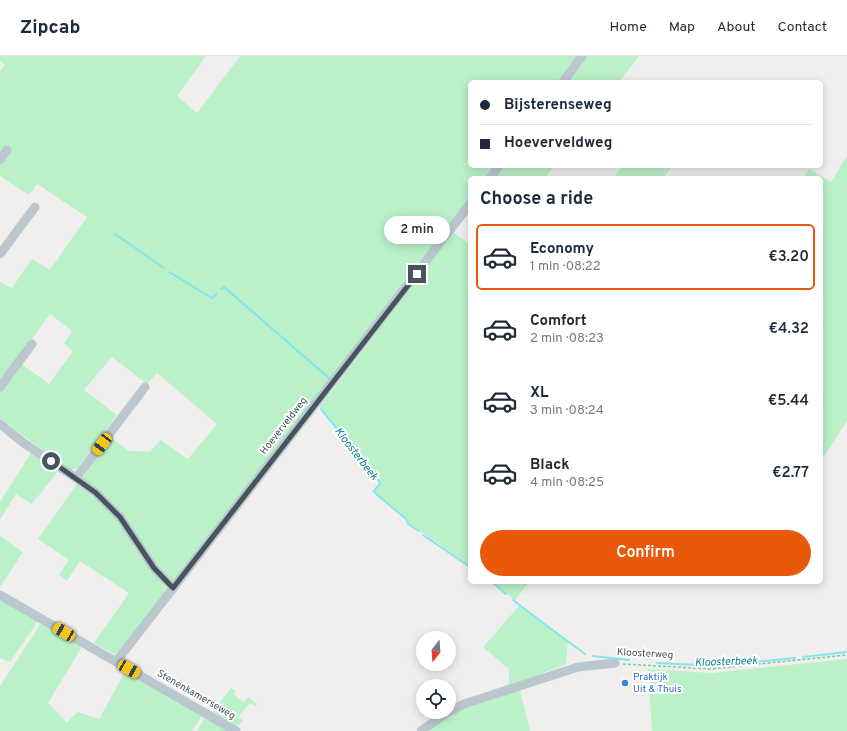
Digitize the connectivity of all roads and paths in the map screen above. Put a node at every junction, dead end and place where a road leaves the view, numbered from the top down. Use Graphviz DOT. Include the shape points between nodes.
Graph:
graph roads {
  1 [pos="582,56"];
  2 [pos="564,80"];
  3 [pos="7,150"];
  4 [pos="0,160"];
  5 [pos="35,207"];
  6 [pos="468,207"];
  7 [pos="0,254"];
  8 [pos="32,344"];
  9 [pos="0,387"];
  10 [pos="145,387"];
  11 [pos="0,424"];
  12 [pos="76,478"];
  13 [pos="173,588"];
  14 [pos="0,595"];
  15 [pos="847,655"];
  16 [pos="116,662"];
  17 [pos="615,663"];
  18 [pos="456,708"];
  19 [pos="438,719"];
  20 [pos="236,731"];
  21 [pos="421,731"];
  1 -- 2 [label="street"];
  3 -- 4 [label="street"];
  5 -- 7 [label="street"];
  6 -- 13 [label="street, Hoeverveldweg"];
  8 -- 9 [label="street"];
  10 -- 12 [label="street"];
  11 -- 12 [label="street"];
  12 -- 13 [label="street" via="96,493 120,517 154,568"];
  13 -- 16 [label="street, Hoeverveldweg"];
  14 -- 16 [label="street, Stenenkamerseweg"];
  15 -- 17 [label="path, Kloosterweg" via="710,669"];
  16 -- 20 [label="street, Stenenkamerseweg"];
  17 -- 18 [label="street, Kloosterweg" via="578,667"];
  19 -- 21 [label="street, Kloosterweg"];
}
